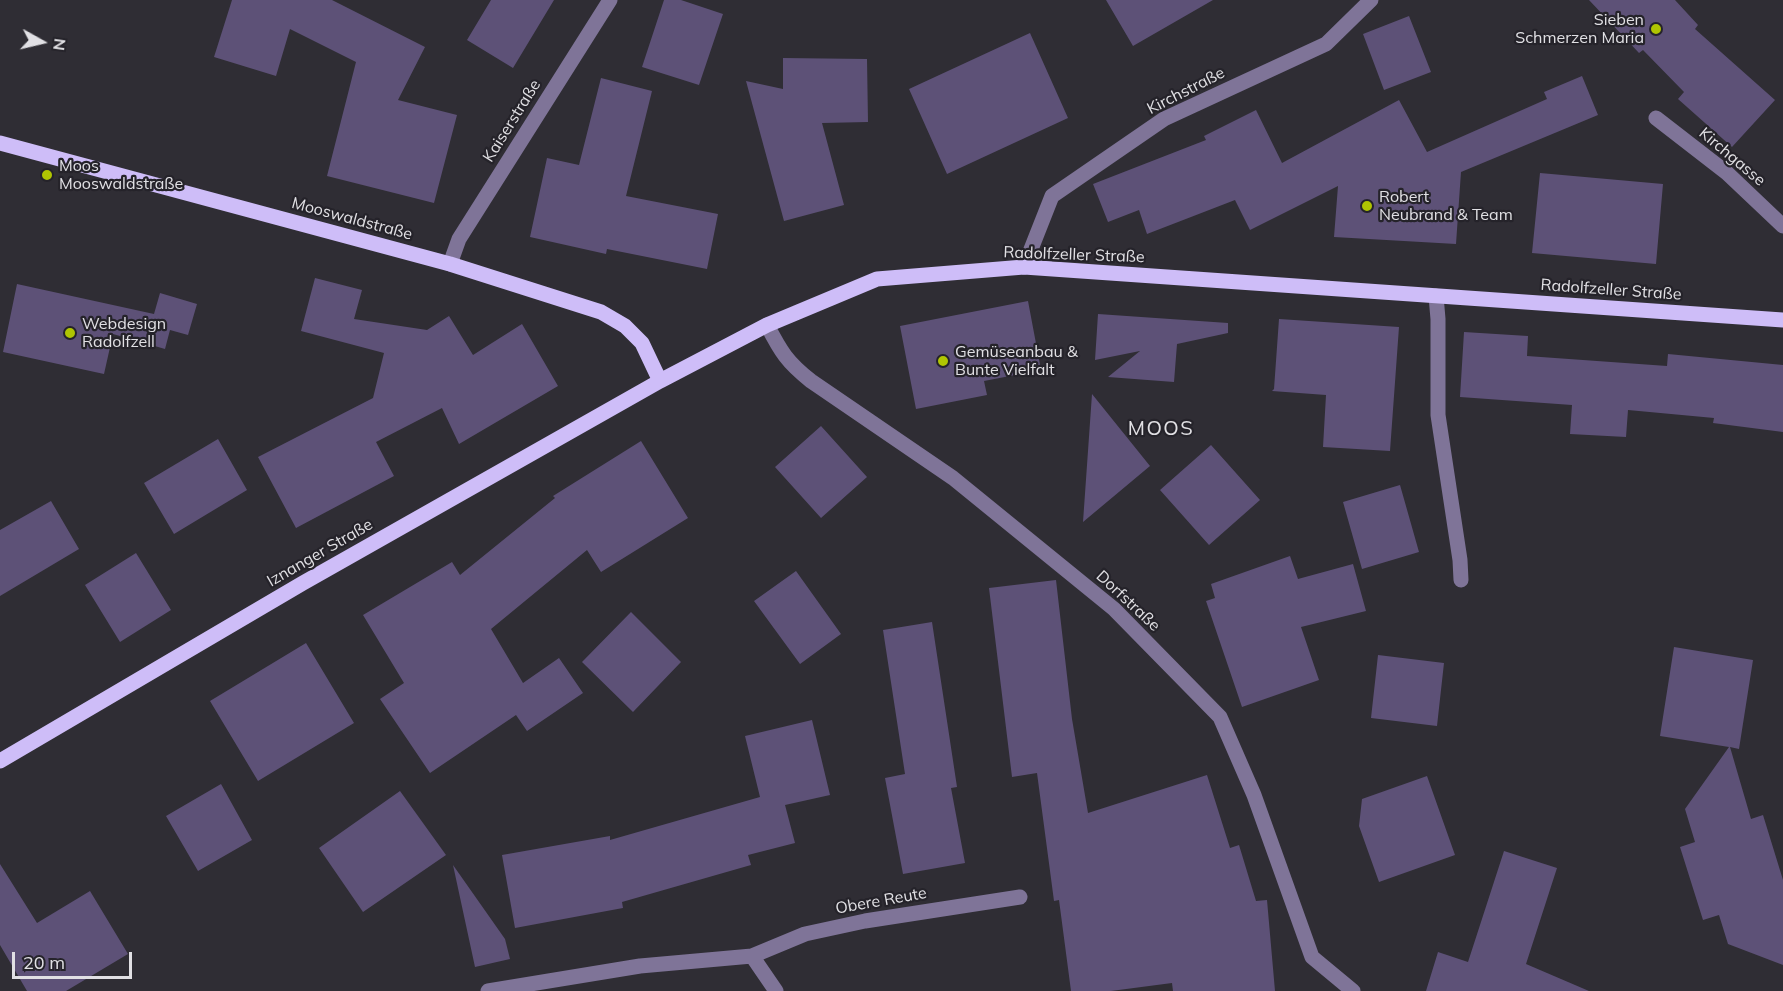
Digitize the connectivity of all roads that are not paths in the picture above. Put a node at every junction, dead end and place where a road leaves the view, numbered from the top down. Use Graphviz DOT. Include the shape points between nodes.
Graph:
graph roads {
  1 [pos="610,0"];
  2 [pos="1371,0"];
  3 [pos="1656,118"];
  4 [pos="0,143"];
  5 [pos="1783,226"];
  6 [pos="450,264"];
  7 [pos="1024,267"];
  8 [pos="1436,296"];
  9 [pos="1783,320"];
  10 [pos="767,325"];
  11 [pos="660,381"];
  12 [pos="1461,580"];
  13 [pos="0,761"];
  14 [pos="1020,897"];
  15 [pos="752,956"];
  16 [pos="488,991"];
  17 [pos="776,991"];
  18 [pos="1353,991"];
  1 -- 6 [label="street, Kaiserstraße" via="459,239"];
  2 -- 7 [label="street, Kirchstraße" via="1326,44 1164,119 1052,196"];
  3 -- 5 [label="street, Kirchgasse" via="1727,173"];
  4 -- 6 [label="main road, Mooswaldstraße"];
  6 -- 11 [label="main road, Mooswaldstraße" via="600,312 626,326 642,343"];
  7 -- 8 [label="main road, Radolfzeller Straße"];
  7 -- 10 [label="main road, Radolfzeller Straße" via="877,279"];
  8 -- 9 [label="main road, Radolfzeller Straße"];
  8 -- 12 [label="street" via="1438,415"];
  10 -- 11 [label="main road, Radolfzeller Straße"];
  10 -- 18 [label="street, Dorfstraße" via="790,364 953,478 1114,609 1220,717 1254,795 1312,957"];
  11 -- 13 [label="main road, Iznanger Straße" via="303,583"];
  14 -- 15 [label="street, Obere Reute" via="805,934"];
  15 -- 16 [label="street, Obere Reute" via="640,966"];
  15 -- 17 [label="street"];
}
